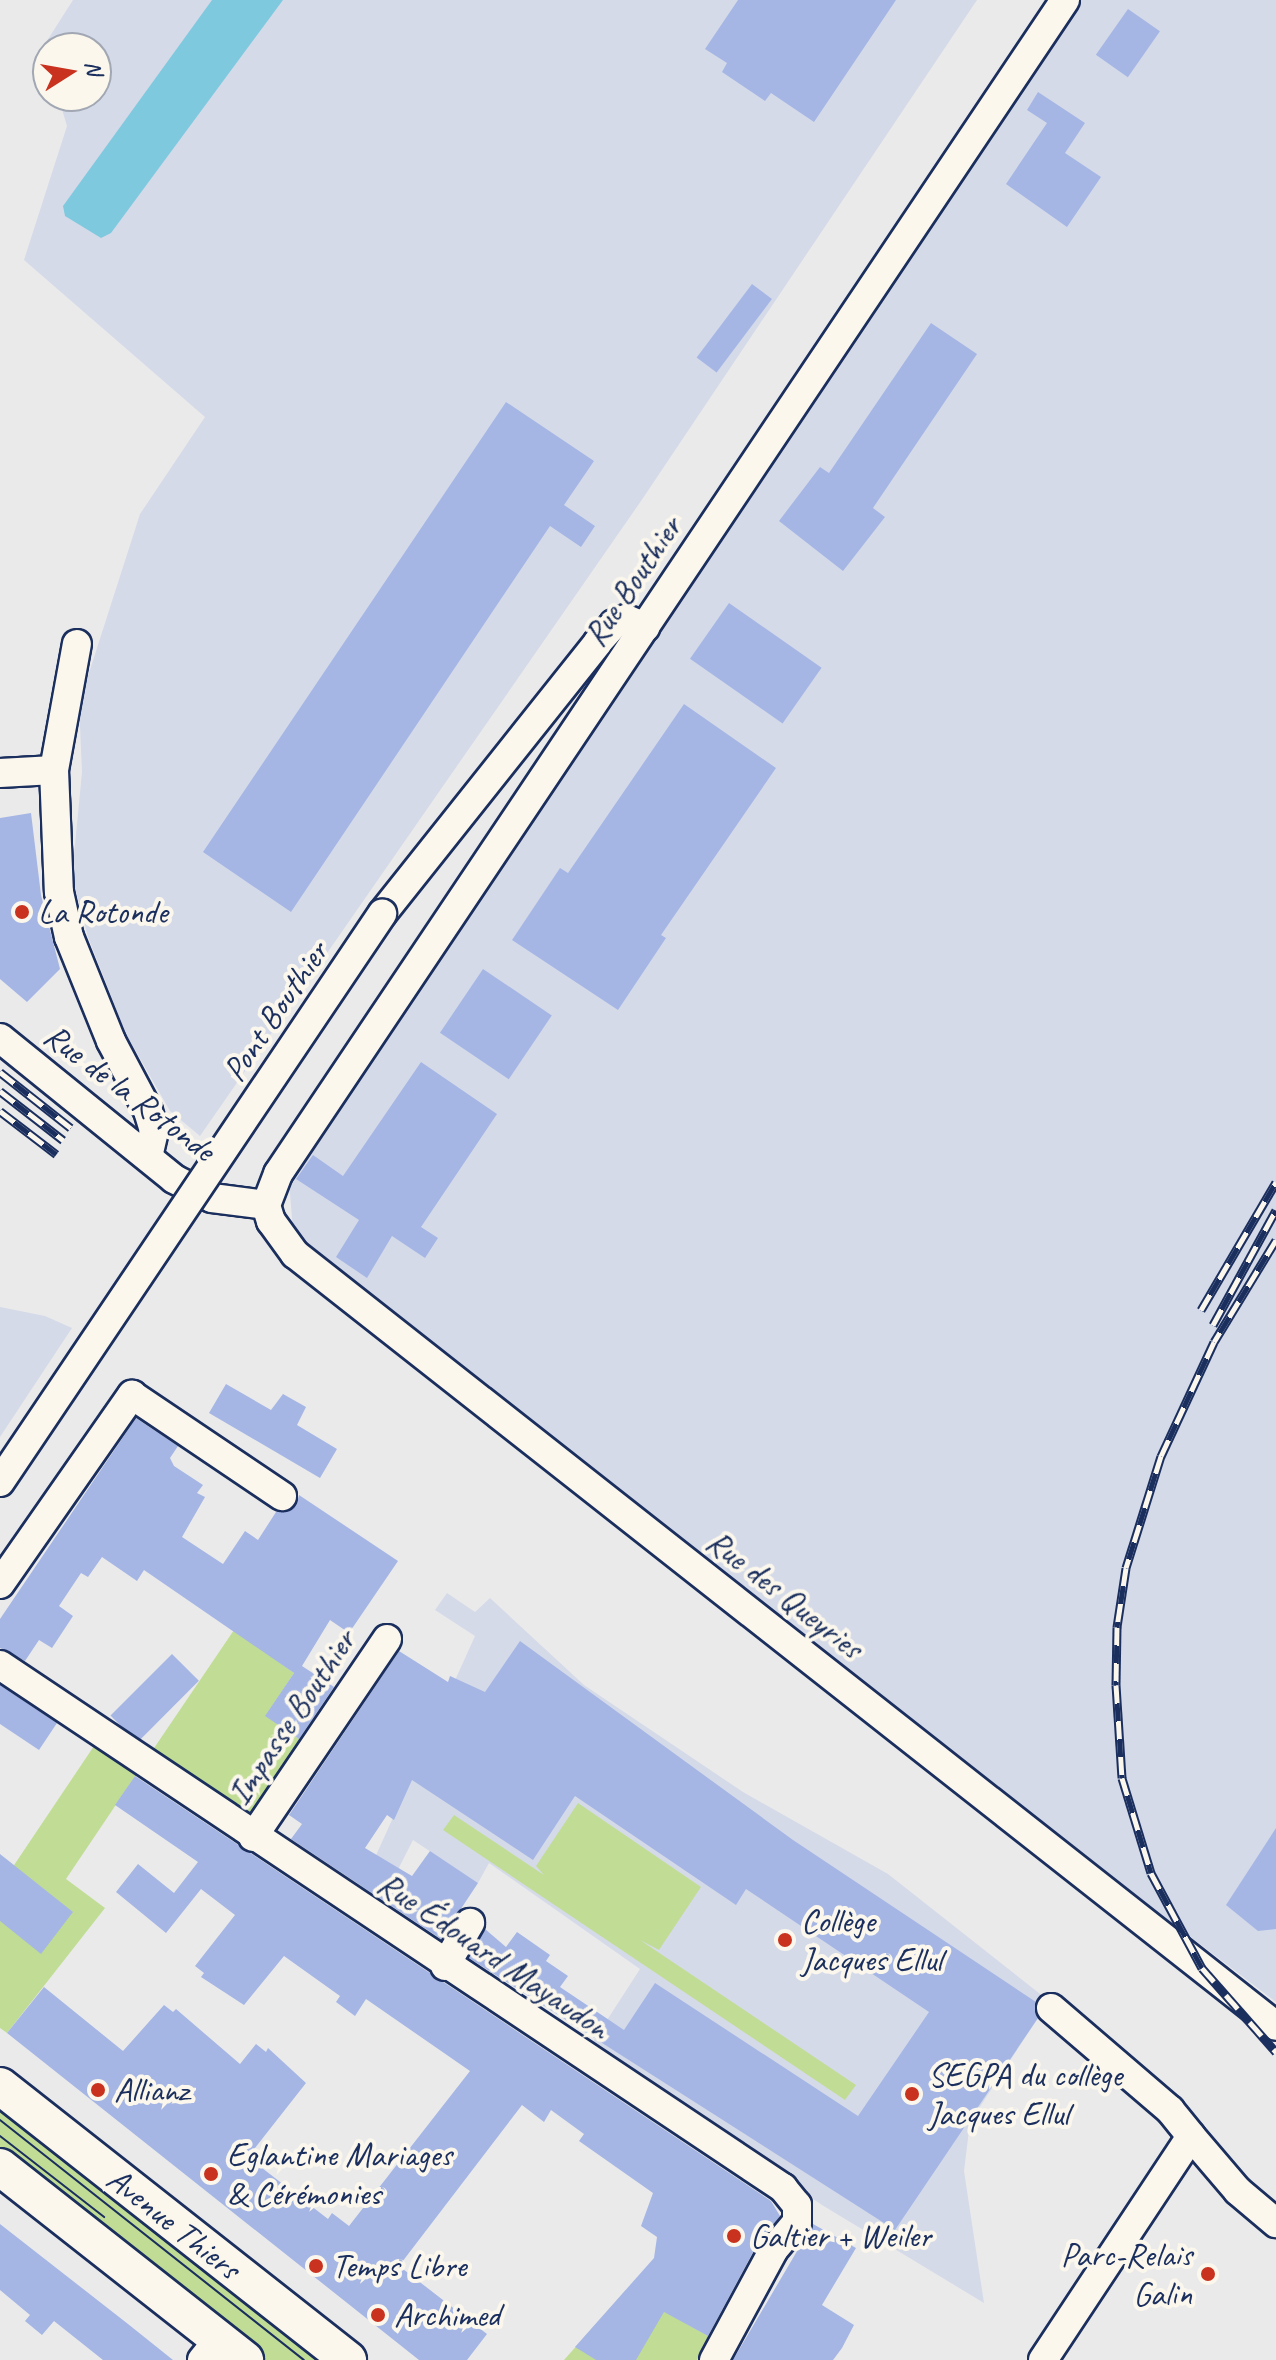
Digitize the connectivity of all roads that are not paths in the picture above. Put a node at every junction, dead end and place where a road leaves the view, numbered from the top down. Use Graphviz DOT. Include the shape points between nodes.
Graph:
graph roads {
  1 [pos="1065,0"];
  2 [pos="645,627"];
  3 [pos="77,644"];
  4 [pos="54,770"];
  5 [pos="0,773"];
  6 [pos="0,1038"];
  7 [pos="149,1153"];
  8 [pos="266,1205"];
  9 [pos="0,1482"];
  10 [pos="282,1496"];
  11 [pos="0,1584"];
  12 [pos="387,1639"];
  13 [pos="0,1665"];
  14 [pos="253,1837"];
  15 [pos="470,1923"];
  16 [pos="445,1966"];
  17 [pos="1051,2008"];
  18 [pos="1274,2020"];
  19 [pos="0,2086"];
  20 [pos="1191,2136"];
  21 [pos="0,2167"];
  22 [pos="1276,2223"];
  23 [pos="222,2353"];
  24 [pos="348,2360"];
  25 [pos="714,2360"];
  26 [pos="1043,2360"];
  1 -- 2 [label="street, Rue Bouthier"];
  2 -- 8 [label="street, Rue Bouthier" via="278,1174"];
  2 -- 9 [label="street, Pont Bouthier, bridge" via="637,620 614,624 382,914"];
  3 -- 4 [label="street"];
  4 -- 5 [label="street"];
  4 -- 7 [label="street" via="59,892 69,937 111,1041 148,1111 154,1131"];
  6 -- 7 [label="street, Rue de la Rotonde"];
  7 -- 8 [label="street, Rue de la Rotonde" via="174,1179 212,1198"];
  8 -- 18 [label="street, Rue des Queyries" via="295,1254"];
  10 -- 11 [label="street" via="132,1395"];
  12 -- 14 [label="street, Impasse Bouthier"];
  13 -- 14 [label="street, Rue Édouard Mayaudon"];
  14 -- 16 [label="street, Rue Édouard Mayaudon"];
  15 -- 16 [label="street"];
  16 -- 25 [label="street, Rue Édouard Mayaudon" via="783,2188 797,2205 797,2222 773,2251"];
  17 -- 20 [label="street" via="1170,2110"];
  19 -- 24 [label="street, Avenue Thiers"];
  20 -- 22 [label="street" via="1238,2191"];
  20 -- 26 [label="street"];
  21 -- 23 [label="street, Avenue Thiers"];
}
